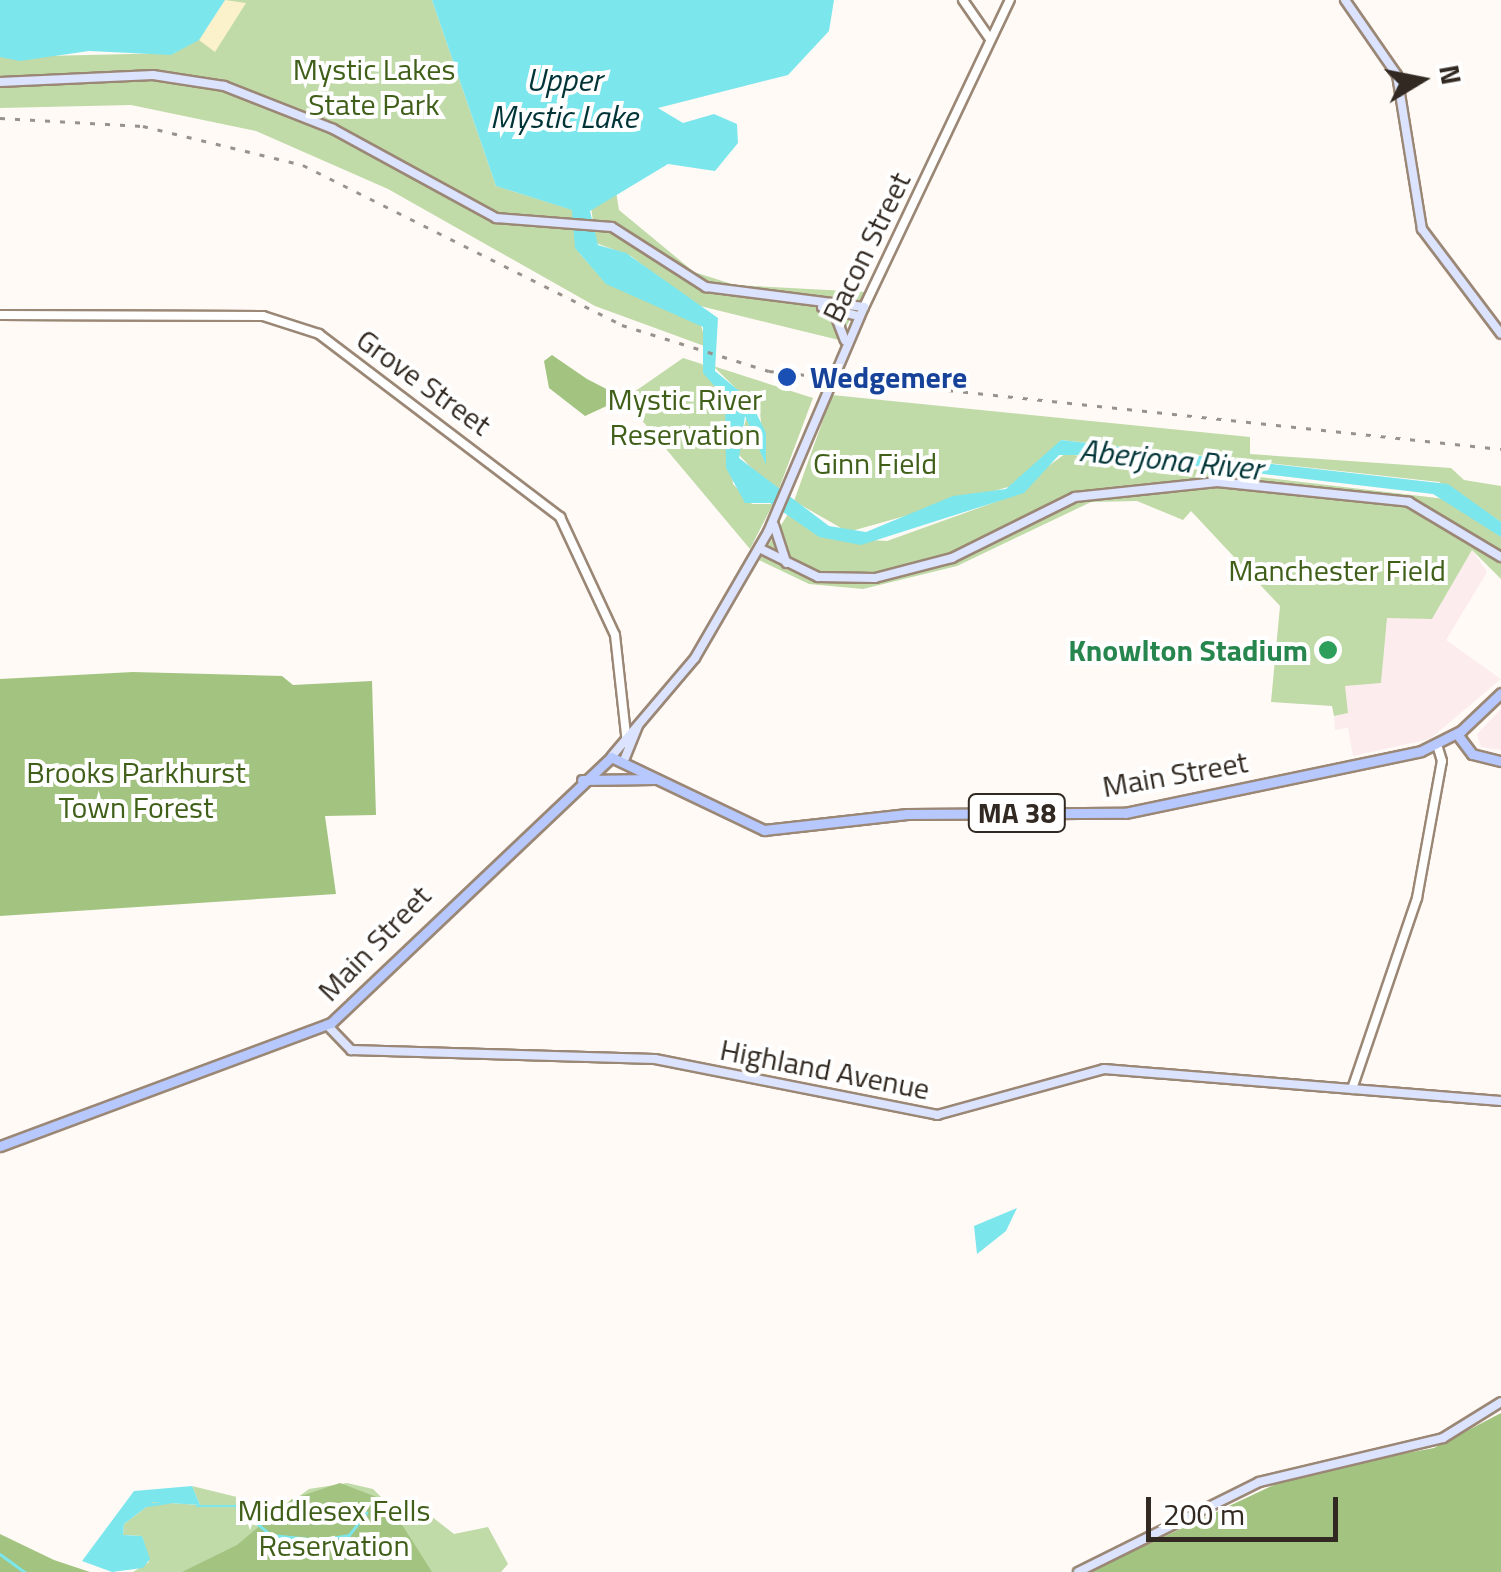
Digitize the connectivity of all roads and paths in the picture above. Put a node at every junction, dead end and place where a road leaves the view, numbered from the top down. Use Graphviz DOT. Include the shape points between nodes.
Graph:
graph roads {
  1 [pos="963,0"];
  2 [pos="1010,0"];
  3 [pos="1346,0"];
  4 [pos="990,39"];
  5 [pos="0,82"];
  6 [pos="808,302"];
  7 [pos="831,310"];
  8 [pos="862,311"];
  9 [pos="0,315"];
  10 [pos="1501,334"];
  11 [pos="844,345"];
  12 [pos="774,522"];
  13 [pos="759,548"];
  14 [pos="1501,557"];
  15 [pos="789,567"];
  16 [pos="1501,693"];
  17 [pos="643,718"];
  18 [pos="624,733"];
  19 [pos="1457,734"];
  20 [pos="1438,744"];
  21 [pos="627,755"];
  22 [pos="611,756"];
  23 [pos="1501,761"];
  24 [pos="619,773"];
  25 [pos="580,780"];
  26 [pos="668,783"];
  27 [pos="326,1026"];
  28 [pos="1352,1089"];
  29 [pos="1501,1102"];
  30 [pos="0,1146"];
  31 [pos="1501,1402"];
  32 [pos="1078,1572"];
  1 -- 4 [label="street"];
  2 -- 4 [label="street, Bacon Street"];
  3 -- 10 [label="main road" via="1398,75 1422,229"];
  4 -- 8 [label="street, Bacon Street"];
  5 -- 6 [label="main road" via="154,76 224,86 333,129 484,214 620,230 706,287"];
  6 -- 7 [label="main road"];
  6 -- 8 [label="main road"];
  7 -- 8 [label="main road"];
  7 -- 11 [label="main road"];
  8 -- 11 [label="main road, Bacon Street"];
  9 -- 18 [label="street, Grove Street" via="263,316 320,334 560,517 615,634"];
  11 -- 12 [label="main road, Bacon Street"];
  12 -- 13 [label="main road, Bacon Street"];
  12 -- 15 [label="main road"];
  13 -- 15 [label="main road"];
  13 -- 17 [label="main road, Bacon Street" via="700,650"];
  14 -- 15 [label="main road" via="1406,501 1210,482 1075,497 900,574 835,579"];
  16 -- 19 [label="main road, Main Street"];
  17 -- 18 [label="main road, Bacon Street"];
  17 -- 21 [label="main road, Bacon Street"];
  18 -- 21 [label="street, Grove Street"];
  18 -- 22 [label="main road, Bacon Street"];
  19 -- 20 [label="main road, Main Street / MA 38"];
  19 -- 23 [label="main road" via="1472,754"];
  20 -- 26 [label="main road, Main Street / MA 38" via="1113,814 907,814 769,830 736,822"];
  20 -- 28 [label="street" via="1442,761 1419,892"];
  21 -- 22 [label="main road, MA 38"];
  21 -- 24 [label="main road"];
  21 -- 26 [label="main road, Main Street / MA 38"];
  22 -- 24 [label="main road"];
  22 -- 25 [label="main road, Main Street"];
  24 -- 25 [label="main road, Main Street / MA 38"];
  24 -- 26 [label="main road, Main Street / MA 38"];
  25 -- 27 [label="main road, Main Street"];
  27 -- 28 [label="main road, Highland Avenue" via="351,1050 655,1059 936,1115 1091,1070"];
  27 -- 30 [label="main road, Main Street"];
  28 -- 29 [label="main road, Highland Avenue"];
  31 -- 32 [label="main road" via="1444,1438 1259,1482"];
}
